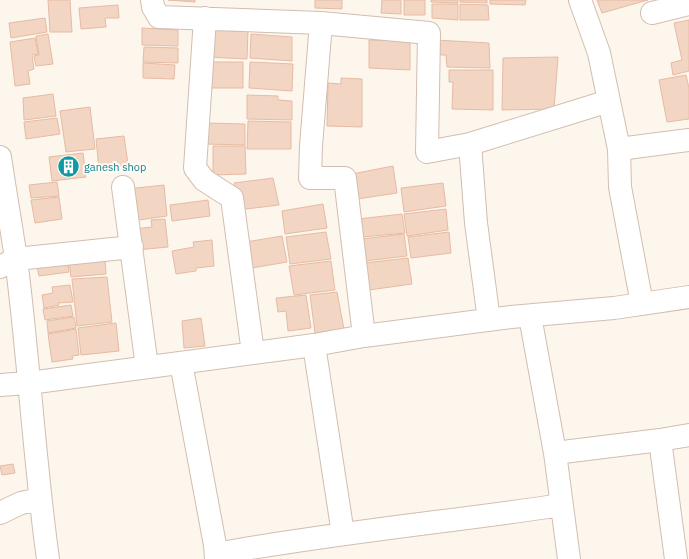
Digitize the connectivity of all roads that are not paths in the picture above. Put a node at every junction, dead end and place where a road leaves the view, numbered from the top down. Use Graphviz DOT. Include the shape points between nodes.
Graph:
graph roads {
  1 [pos="152,0"];
  2 [pos="580,0"];
  3 [pos="689,4"];
  4 [pos="652,13"];
  5 [pos="205,18"];
  6 [pos="321,23"];
  7 [pos="609,101"];
  8 [pos="689,140"];
  9 [pos="470,144"];
  10 [pos="619,149"];
  11 [pos="0,157"];
  12 [pos="123,187"];
  13 [pos="132,246"];
  14 [pos="8,263"];
  15 [pos="689,297"];
  16 [pos="642,304"];
  17 [pos="530,316"];
  18 [pos="489,320"];
  19 [pos="364,336"];
  20 [pos="314,345"];
  21 [pos="253,353"];
  22 [pos="181,363"];
  23 [pos="147,367"];
  24 [pos="29,383"];
  25 [pos="0,385"];
  26 [pos="689,435"];
  27 [pos="660,440"];
  28 [pos="555,453"];
  29 [pos="40,499"];
  30 [pos="562,505"];
  31 [pos="0,513"];
  32 [pos="343,534"];
  33 [pos="216,556"];
  34 [pos="48,559"];
  35 [pos="569,559"];
  36 [pos="676,559"];
  1 -- 5 [label="street" via="159,16"];
  2 -- 7 [label="street" via="599,53"];
  3 -- 4 [label="street"];
  5 -- 6 [label="street"];
  5 -- 21 [label="street" via="195,168 204,180 232,198"];
  6 -- 9 [label="street" via="429,33 427,152"];
  6 -- 19 [label="street" via="310,178 345,178"];
  7 -- 9 [label="street"];
  7 -- 10 [label="street"];
  8 -- 10 [label="street"];
  9 -- 18 [label="street" via="476,223"];
  10 -- 16 [label="street" via="620,187"];
  11 -- 14 [label="street"];
  12 -- 13 [label="street"];
  13 -- 14 [label="street"];
  13 -- 23 [label="street"];
  14 -- 24 [label="street"];
  15 -- 16 [label="street"];
  16 -- 17 [label="street"];
  17 -- 18 [label="street"];
  17 -- 28 [label="street"];
  18 -- 19 [label="street"];
  19 -- 20 [label="street"];
  20 -- 21 [label="street"];
  20 -- 32 [label="street"];
  21 -- 22 [label="street"];
  22 -- 23 [label="street"];
  22 -- 33 [label="street"];
  23 -- 24 [label="street"];
  24 -- 25 [label="street"];
  24 -- 29 [label="street"];
  26 -- 27 [label="street"];
  27 -- 28 [label="street"];
  27 -- 36 [label="street"];
  28 -- 30 [label="street"];
  29 -- 31 [label="street" via="21,503"];
  29 -- 34 [label="street"];
  30 -- 32 [label="street"];
  30 -- 35 [label="street"];
  32 -- 33 [label="street"];
}
